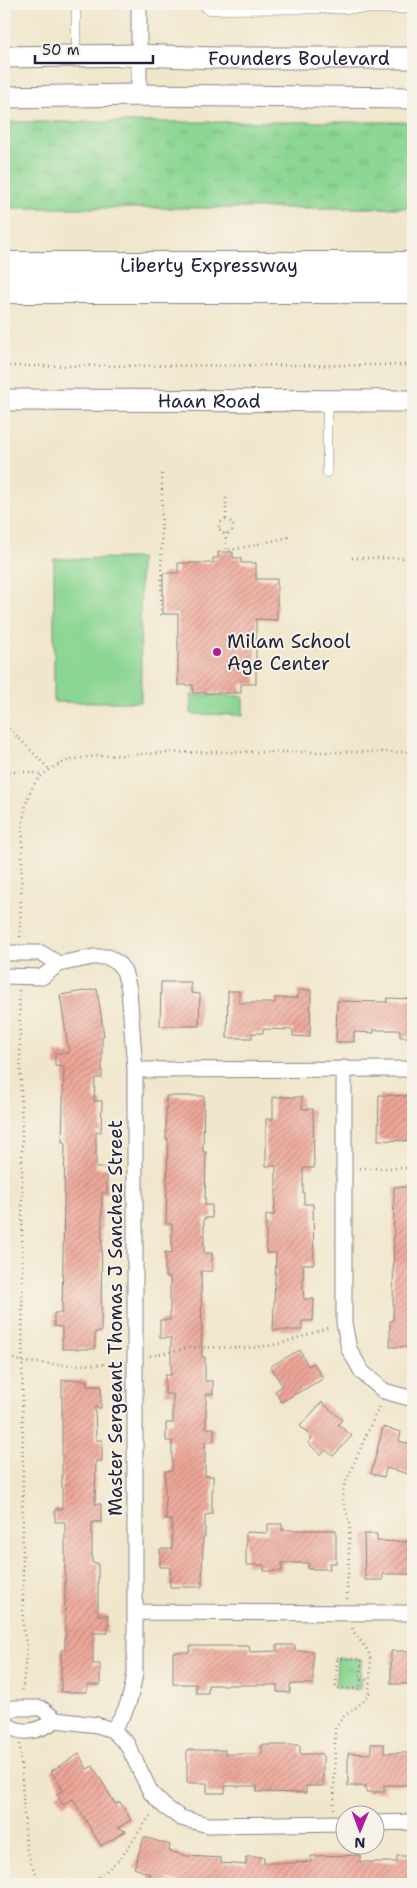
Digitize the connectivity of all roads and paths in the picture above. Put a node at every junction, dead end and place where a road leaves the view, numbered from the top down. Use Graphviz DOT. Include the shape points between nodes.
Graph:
graph roads {
  1 [pos="76,4"];
  2 [pos="139,4"];
  3 [pos="201,4"];
  4 [pos="413,9"];
  5 [pos="138,56"];
  6 [pos="4,57"];
  7 [pos="76,57"];
  8 [pos="413,58"];
  9 [pos="138,96"];
  10 [pos="4,97"];
  11 [pos="413,98"];
  12 [pos="4,265"];
  13 [pos="413,265"];
  14 [pos="4,290"];
  15 [pos="413,290"];
  16 [pos="413,364"];
  17 [pos="4,366"];
  18 [pos="4,400"];
  19 [pos="413,400"];
  20 [pos="327,401"];
  21 [pos="162,473"];
  22 [pos="327,473"];
  23 [pos="226,496"];
  24 [pos="226,519"];
  25 [pos="226,534"];
  26 [pos="288,537"];
  27 [pos="352,558"];
  28 [pos="413,558"];
  29 [pos="161,616"];
  30 [pos="4,727"];
  31 [pos="413,752"];
  32 [pos="50,770"];
  33 [pos="4,772"];
  34 [pos="44,775"];
  35 [pos="19,953"];
  36 [pos="4,954"];
  37 [pos="59,964"];
  38 [pos="11,976"];
  39 [pos="344,1068"];
  40 [pos="413,1069"];
  41 [pos="135,1070"];
  42 [pos="344,1168"];
  43 [pos="413,1168"];
  44 [pos="344,1323"];
  45 [pos="4,1355"];
  46 [pos="135,1360"];
  47 [pos="22,1362"];
  48 [pos="413,1400"];
  49 [pos="135,1612"];
  50 [pos="413,1612"];
  51 [pos="361,1679"];
  52 [pos="370,1680"];
  53 [pos="20,1708"];
  54 [pos="4,1715"];
  55 [pos="56,1720"];
  56 [pos="4,1723"];
  57 [pos="21,1730"];
  58 [pos="112,1730"];
  59 [pos="160,1802"];
  60 [pos="413,1822"];
  61 [pos="334,1823"];
  62 [pos="384,1823"];
  63 [pos="42,1884"];
  64 [pos="91,1884"];
  1 -- 7 [label="lane"];
  2 -- 5 [label="street"];
  3 -- 4 [label="lane" via="208,10"];
  5 -- 7 [label="street, Founders Boulevard"];
  5 -- 8 [label="street, Founders Boulevard"];
  5 -- 9 [label="street"];
  6 -- 7 [label="street, Founders Boulevard"];
  9 -- 10 [label="street, Founders Boulevard"];
  9 -- 11 [label="street, Founders Boulevard"];
  12 -- 13 [label="highway, Liberty Expressway"];
  14 -- 15 [label="highway, Liberty Expressway"];
  16 -- 17 [label="path"];
  18 -- 20 [label="street, Haan Road"];
  19 -- 20 [label="street, Haan Road"];
  20 -- 22 [label="lane"];
  21 -- 29 [label="path"];
  23 -- 24 [label="path"];
  24 -- 25 [label="path" via="233,527"];
  24 -- 25 [label="path" via="219,526"];
  25 -- 26 [label="path" via="226,550"];
  27 -- 28 [label="path"];
  30 -- 32 [label="path" via="12,730"];
  31 -- 32 [label="path" via="158,752 67,761"];
  32 -- 34 [label="path"];
  33 -- 34 [label="path"];
  34 -- 35 [label="path" via="31,787 25,803"];
  35 -- 36 [label="street"];
  35 -- 37 [label="street" via="42,953"];
  37 -- 38 [label="street, Master Sergeant Thomas J Sanchez Street" via="42,976"];
  37 -- 41 [label="street, Master Sergeant Thomas J Sanchez Street" via="108,957 124,971 129,989"];
  38 -- 47 [label="path" via="22,1141"];
  39 -- 40 [label="street"];
  39 -- 41 [label="street"];
  39 -- 42 [label="street"];
  41 -- 46 [label="street, Master Sergeant Thomas J Sanchez Street"];
  42 -- 43 [label="path"];
  42 -- 44 [label="street"];
  44 -- 46 [label="path" via="283,1343 247,1348 193,1347"];
  44 -- 48 [label="street" via="349,1350 362,1372 384,1391"];
  45 -- 47 [label="path"];
  46 -- 47 [label="path" via="119,1365"];
  46 -- 49 [label="street, Master Sergeant Thomas J Sanchez Street"];
  47 -- 53 [label="path" via="23,1629 27,1646"];
  49 -- 50 [label="street"];
  49 -- 58 [label="street, Master Sergeant Thomas J Sanchez Street" via="135,1673 131,1700"];
  51 -- 51 [label="path" via="361,1659 337,1658 336,1688 360,1689"];
  51 -- 52 [label="path"];
  53 -- 54 [label="street" via="13,1708"];
  53 -- 55 [label="street" via="40,1708"];
  55 -- 57 [label="street" via="40,1730"];
  55 -- 58 [label="street"];
  56 -- 57 [label="street" via="13,1730"];
  57 -- 63 [label="path" via="26,1847"];
  58 -- 59 [label="street" via="127,1744 151,1793"];
  59 -- 61 [label="street" via="181,1818 208,1825"];
  59 -- 64 [label="path" via="121,1858"];
  60 -- 62 [label="street"];
}
